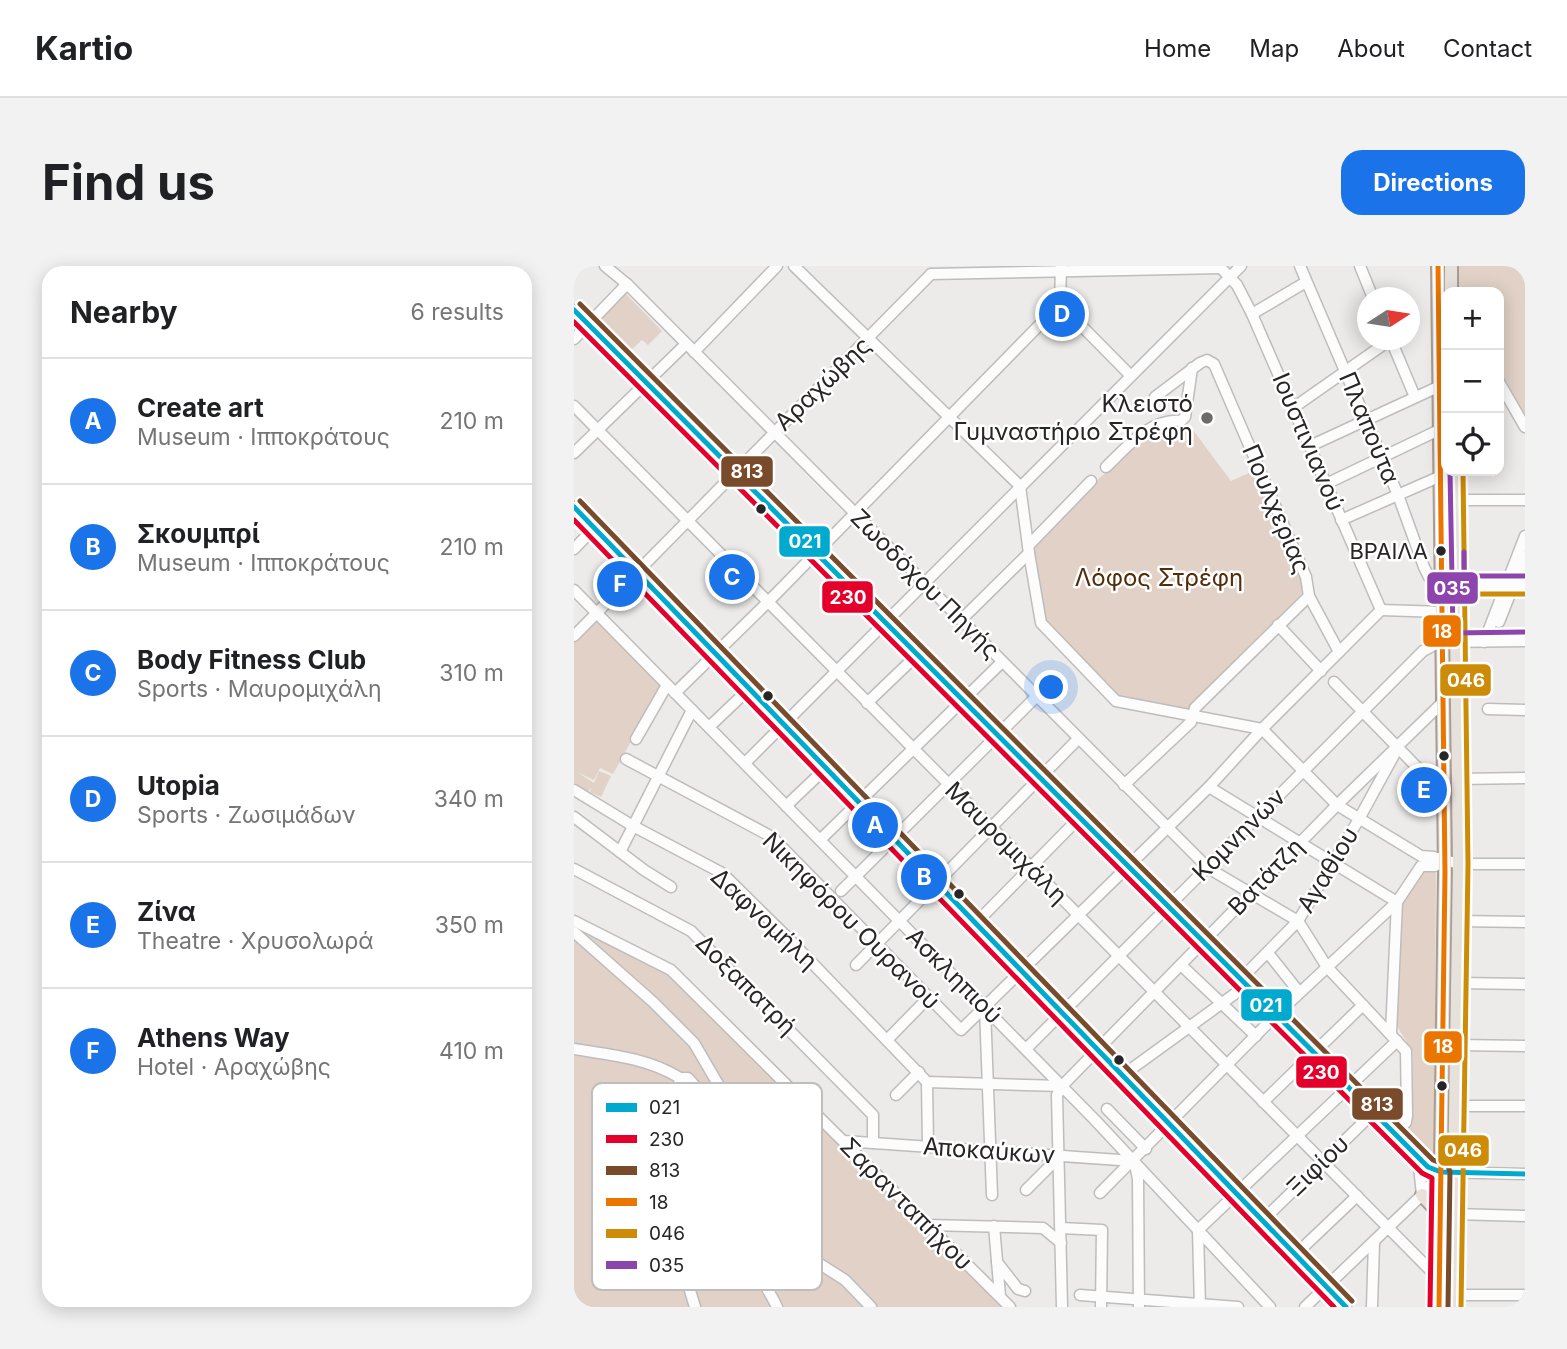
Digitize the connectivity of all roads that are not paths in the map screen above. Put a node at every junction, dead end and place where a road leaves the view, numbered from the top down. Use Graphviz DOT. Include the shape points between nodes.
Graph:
graph roads {
  1 [pos="606,266"];
  2 [pos="777,266"];
  3 [pos="794,266"];
  4 [pos="1241,266"];
  5 [pos="1300,266"];
  6 [pos="1360,266"];
  7 [pos="1438,266"];
  8 [pos="1451,266"];
  9 [pos="1221,267"];
  10 [pos="1061,268"];
  11 [pos="1143,268"];
  12 [pos="931,270"];
  13 [pos="1231,276"];
  14 [pos="1306,282"];
  15 [pos="627,284"];
  16 [pos="1369,287"];
  17 [pos="1451,287"];
  18 [pos="1060,304"];
  19 [pos="574,310"];
  20 [pos="1252,314"];
  21 [pos="588,325"];
  22 [pos="574,339"];
  23 [pos="869,339"];
  24 [pos="686,344"];
  25 [pos="1376,350"];
  26 [pos="1394,350"];
  27 [pos="1441,350"];
  28 [pos="694,352"];
  29 [pos="1192,368"];
  30 [pos="1345,372"];
  31 [pos="1130,375"];
  32 [pos="645,384"];
  33 [pos="1441,389"];
  34 [pos="1504,391"];
  35 [pos="1155,397"];
  36 [pos="1415,397"];
  37 [pos="574,406"];
  38 [pos="1293,408"];
  39 [pos="950,416"];
  40 [pos="1365,420"];
  41 [pos="1525,427"];
  42 [pos="1441,429"];
  43 [pos="598,430"];
  44 [pos="774,432"];
  45 [pos="1310,446"];
  46 [pos="574,453"];
  47 [pos="1382,458"];
  48 [pos="1106,467"];
  49 [pos="736,471"];
  50 [pos="1441,476"];
  51 [pos="1448,476"];
  52 [pos="1449,476"];
  53 [pos="1091,481"];
  54 [pos="1326,484"];
  55 [pos="1020,486"];
  56 [pos="1398,495"];
  57 [pos="1454,500"];
  58 [pos="1525,500"];
  59 [pos="574,507"];
  60 [pos="855,513"];
  61 [pos="688,520"];
  62 [pos="1341,520"];
  63 [pos="594,528"];
  64 [pos="1525,536"];
  65 [pos="574,549"];
  66 [pos="1028,550"];
  67 [pos="816,553"];
  68 [pos="1525,556"];
  69 [pos="637,572"];
  70 [pos="924,583"];
  71 [pos="1449,585"];
  72 [pos="1509,585"];
  73 [pos="1525,585"];
  74 [pos="574,590"];
  75 [pos="1309,596"];
  76 [pos="768,602"];
  77 [pos="1443,606"];
  78 [pos="1381,611"];
  79 [pos="597,612"];
  80 [pos="961,620"];
  81 [pos="886,622"];
  82 [pos="1278,625"];
  83 [pos="574,636"];
  84 [pos="1525,641"];
  85 [pos="1450,642"];
  86 [pos="1487,642"];
  87 [pos="1339,652"];
  88 [pos="1423,652"];
  89 [pos="716,653"];
  90 [pos="916,655"];
  91 [pos="1002,662"];
  92 [pos="1444,664"];
  93 [pos="836,671"];
  94 [pos="1321,671"];
  95 [pos="1334,682"];
  96 [pos="667,685"];
  97 [pos="750,688"];
  98 [pos="675,693"];
  99 [pos="1037,696"];
  100 [pos="962,701"];
  101 [pos="1444,701"];
  102 [pos="867,703"];
  103 [pos="1488,709"];
  104 [pos="692,710"];
  105 [pos="1525,710"];
  106 [pos="1362,712"];
  107 [pos="1193,715"];
  108 [pos="785,723"];
  109 [pos="709,727"];
  110 [pos="1262,729"];
  111 [pos="998,735"];
  112 [pos="1078,738"];
  113 [pos="636,739"];
  114 [pos="1397,748"];
  115 [pos="912,749"];
  116 [pos="626,759"];
  117 [pos="745,763"];
  118 [pos="827,767"];
  119 [pos="1303,771"];
  120 [pos="658,776"];
  121 [pos="1041,777"];
  122 [pos="1525,778"];
  123 [pos="1458,779"];
  124 [pos="948,785"];
  125 [pos="1124,785"];
  126 [pos="1209,787"];
  127 [pos="574,790"];
  128 [pos="1445,796"];
  129 [pos="859,800"];
  130 [pos="1337,805"];
  131 [pos="786,806"];
  132 [pos="574,817"];
  133 [pos="1080,817"];
  134 [pos="1259,817"];
  135 [pos="1359,819"];
  136 [pos="633,826"];
  137 [pos="1167,827"];
  138 [pos="990,828"];
  139 [pos="895,837"];
  140 [pos="820,840"];
  141 [pos="1299,843"];
  142 [pos="620,852"];
  143 [pos="1421,861"];
  144 [pos="1332,862"];
  145 [pos="1452,863"];
  146 [pos="1525,864"];
  147 [pos="1129,866"];
  148 [pos="1030,867"];
  149 [pos="1208,868"];
  150 [pos="574,869"];
  151 [pos="855,876"];
  152 [pos="937,881"];
  153 [pos="671,887"];
  154 [pos="841,891"];
  155 [pos="1251,892"];
  156 [pos="1397,902"];
  157 [pos="1169,906"];
  158 [pos="1079,916"];
  159 [pos="899,920"];
  160 [pos="574,921"];
  161 [pos="1298,921"];
  162 [pos="1458,921"];
  163 [pos="977,922"];
  164 [pos="1525,922"];
  165 [pos="574,932"];
  166 [pos="1204,941"];
  167 [pos="875,944"];
  168 [pos="1268,953"];
  169 [pos="1118,956"];
  170 [pos="856,965"];
  171 [pos="1181,965"];
  172 [pos="1327,967"];
  173 [pos="1023,970"];
  174 [pos="1244,982"];
  175 [pos="1458,983"];
  176 [pos="1525,984"];
  177 [pos="1154,992"];
  178 [pos="1299,992"];
  179 [pos="929,997"];
  180 [pos="1222,1003"];
  181 [pos="1363,1004"];
  182 [pos="985,1008"];
  183 [pos="1063,1012"];
  184 [pos="1277,1014"];
  185 [pos="1189,1027"];
  186 [pos="1256,1036"];
  187 [pos="1394,1037"];
  188 [pos="887,1040"];
  189 [pos="1457,1045"];
  190 [pos="1525,1046"];
  191 [pos="574,1049"];
  192 [pos="1026,1049"];
  193 [pos="1098,1049"];
  194 [pos="1314,1052"];
  195 [pos="1227,1066"];
  196 [pos="919,1072"];
  197 [pos="1123,1075"];
  198 [pos="680,1078"];
  199 [pos="927,1082"];
  200 [pos="681,1083"];
  201 [pos="693,1083"];
  202 [pos="717,1083"];
  203 [pos="785,1083"];
  204 [pos="988,1084"];
  205 [pos="1062,1086"];
  206 [pos="1349,1087"];
  207 [pos="896,1095"];
  208 [pos="1263,1102"];
  209 [pos="1455,1105"];
  210 [pos="1525,1106"];
  211 [pos="1374,1112"];
  212 [pos="822,1120"];
  213 [pos="1096,1120"];
  214 [pos="1170,1123"];
  215 [pos="1395,1133"];
  216 [pos="1297,1136"];
  217 [pos="844,1142"];
  218 [pos="873,1143"];
  219 [pos="928,1146"];
  220 [pos="1146,1149"];
  221 [pos="990,1151"];
  222 [pos="1060,1156"];
  223 [pos="1418,1157"];
  224 [pos="1133,1161"];
  225 [pos="1323,1162"];
  226 [pos="1448,1172"];
  227 [pos="1525,1174"];
  228 [pos="1026,1190"];
  229 [pos="1100,1193"];
  230 [pos="1237,1193"];
  231 [pos="992,1195"];
  232 [pos="1422,1195"];
  233 [pos="1357,1196"];
  234 [pos="1447,1214"];
  235 [pos="1525,1216"];
  236 [pos="1263,1220"];
  237 [pos="928,1225"];
  238 [pos="994,1226"];
  239 [pos="1061,1228"];
  240 [pos="1388,1228"];
  241 [pos="1198,1230"];
  242 [pos="1374,1241"];
  243 [pos="1061,1243"];
  244 [pos="1296,1254"];
  245 [pos="997,1262"];
  246 [pos="822,1265"];
  247 [pos="1439,1279"];
  248 [pos="1326,1287"];
  249 [pos="690,1290"];
  250 [pos="768,1290"];
  251 [pos="1025,1290"];
  252 [pos="1080,1294"];
  253 [pos="1525,1295"];
  254 [pos="1000,1296"];
  255 [pos="1452,1301"];
  256 [pos="1101,1302"];
  257 [pos="1139,1303"];
  258 [pos="1200,1306"];
  259 [pos="695,1307"];
  260 [pos="777,1307"];
  261 [pos="871,1307"];
  262 [pos="1010,1307"];
  263 [pos="1062,1307"];
  264 [pos="1238,1307"];
  265 [pos="1270,1307"];
  266 [pos="1305,1307"];
  267 [pos="1346,1307"];
  268 [pos="1372,1307"];
  269 [pos="1438,1307"];
  1 -- 15 [label="street, Ζωοδόχου Πηγής"];
  2 -- 28 [label="street"];
  3 -- 23 [label="street"];
  4 -- 13 [label="street"];
  5 -- 14 [label="street, Πλαπούτα"];
  6 -- 16 [label="street"];
  7 -- 27 [label="main road"];
  8 -- 17 [label="main road"];
  9 -- 11 [label="street"];
  9 -- 13 [label="street"];
  10 -- 11 [label="street"];
  10 -- 12 [label="street"];
  10 -- 18 [label="street"];
  12 -- 23 [label="street, Αραχώβης"];
  13 -- 20 [label="street, Ιουστινιανού"];
  13 -- 31 [label="street"];
  14 -- 20 [label="street"];
  14 -- 30 [label="street, Πλαπούτα"];
  15 -- 21 [label="street"];
  15 -- 24 [label="street, Ζωοδόχου Πηγής"];
  18 -- 31 [label="street"];
  18 -- 39 [label="street"];
  19 -- 21 [label="street"];
  20 -- 38 [label="street, Ιουστινιανού"];
  21 -- 22 [label="street"];
  21 -- 32 [label="street"];
  23 -- 39 [label="street"];
  23 -- 44 [label="street, Αραχώβης"];
  24 -- 28 [label="street, Ζωοδόχου Πηγής"];
  24 -- 32 [label="street"];
  25 -- 30 [label="street"];
  26 -- 36 [label="street"];
  28 -- 44 [label="street, Ζωοδόχου Πηγής"];
  29 -- 35 [label="street"];
  29 -- 48 [label="street" via="1185,417 1153,427"];
  29 -- 75 [label="street, Πουλχερίας" via="1208,360 1214,363 1308,582"];
  30 -- 38 [label="street"];
  30 -- 40 [label="street, Πλαπούτα"];
  31 -- 55 [label="street"];
  32 -- 43 [label="street"];
  32 -- 49 [label="street"];
  33 -- 36 [label="street"];
  34 -- 41 [label="street"];
  36 -- 40 [label="street"];
  37 -- 43 [label="street, Μαυρομιχάλη"];
  38 -- 45 [label="street, Ιουστινιανού"];
  39 -- 55 [label="street"];
  39 -- 60 [label="street"];
  40 -- 45 [label="street"];
  40 -- 47 [label="street, Πλαπούτα"];
  42 -- 47 [label="street"];
  43 -- 46 [label="street"];
  43 -- 61 [label="street, Μαυρομιχάλη"];
  44 -- 49 [label="street, Αραχώβης"];
  44 -- 60 [label="street, Ζωοδόχου Πηγής"];
  45 -- 54 [label="street, Ιουστινιανού"];
  47 -- 54 [label="street"];
  47 -- 56 [label="street, Πλαπούτα"];
  49 -- 61 [label="street, Αραχώβης"];
  49 -- 67 [label="street"];
  50 -- 56 [label="street"];
  51 -- 71 [label="main road"];
  52 -- 57 [label="main road"];
  53 -- 66 [label="street"];
  54 -- 62 [label="street, Ιουστινιανού"];
  55 -- 66 [label="street"];
  55 -- 70 [label="street"];
  56 -- 62 [label="street"];
  56 -- 71 [label="street, Πλαπούτα" via="1429,577"];
  57 -- 58 [label="street"];
  57 -- 71 [label="main road"];
  59 -- 63 [label="street"];
  60 -- 67 [label="street"];
  60 -- 70 [label="street, Ζωοδόχου Πηγής"];
  61 -- 69 [label="street, Αραχώβης"];
  61 -- 76 [label="street, Μαυρομιχάλη"];
  62 -- 78 [label="street, Ιουστινιανού"];
  63 -- 65 [label="street"];
  63 -- 69 [label="street"];
  64 -- 72 [label="street"];
  66 -- 80 [label="street"];
  66 -- 107 [label="street" via="1041,623 1116,701"];
  67 -- 76 [label="street"];
  67 -- 81 [label="street"];
  68 -- 72 [label="street"];
  69 -- 79 [label="street, Αραχώβης"];
  69 -- 89 [label="street"];
  70 -- 80 [label="street, Ζωοδόχου Πηγής"];
  70 -- 81 [label="street"];
  71 -- 72 [label="street"];
  71 -- 77 [label="main road"];
  71 -- 85 [label="main road"];
  72 -- 73 [label="street"];
  72 -- 86 [label="street"];
  74 -- 79 [label="street, Ασκληπιού"];
  75 -- 82 [label="street"];
  75 -- 87 [label="street, Πουλχερίας"];
  76 -- 89 [label="street"];
  76 -- 93 [label="street, Μαυρομιχάλη"];
  77 -- 78 [label="street"];
  77 -- 85 [label="main road"];
  78 -- 87 [label="street"];
  79 -- 83 [label="street, Αραχώβης"];
  79 -- 96 [label="street, Ασκληπιού"];
  80 -- 91 [label="street, Ζωοδόχου Πηγής"];
  81 -- 90 [label="street"];
  81 -- 93 [label="street"];
  82 -- 94 [label="street"];
  82 -- 107 [label="street"];
  84 -- 86 [label="street"];
  85 -- 86 [label="street"];
  85 -- 88 [label="street, Κομνηνών"];
  85 -- 92 [label="main road"];
  85 -- 123 [label="main road"];
  87 -- 94 [label="street"];
  88 -- 92 [label="street" via="1437,652"];
  88 -- 106 [label="street, Κομνηνών"];
  89 -- 97 [label="street"];
  89 -- 98 [label="street"];
  90 -- 100 [label="street"];
  90 -- 102 [label="street"];
  91 -- 99 [label="street, Ζωοδόχου Πηγής"];
  91 -- 100 [label="street"];
  92 -- 101 [label="main road"];
  93 -- 102 [label="street, Μαυρομιχάλη"];
  93 -- 108 [label="street"];
  94 -- 110 [label="street"];
  95 -- 106 [label="street"];
  96 -- 98 [label="street, Ασκληπιού"];
  96 -- 113 [label="street"];
  97 -- 108 [label="street"];
  97 -- 109 [label="street"];
  98 -- 104 [label="street, Ασκληπιού"];
  99 -- 111 [label="street"];
  99 -- 112 [label="street, Ζωοδόχου Πηγής"];
  100 -- 111 [label="street"];
  100 -- 115 [label="street"];
  101 -- 114 [label="street, Βατάτζη"];
  101 -- 128 [label="main road"];
  102 -- 115 [label="street, Μαυρομιχάλη"];
  103 -- 105 [label="street"];
  104 -- 109 [label="street, Ασκληπιού"];
  104 -- 120 [label="street"];
  106 -- 114 [label="street"];
  106 -- 119 [label="street, Κομνηνών"];
  107 -- 110 [label="street"];
  107 -- 125 [label="street"];
  108 -- 117 [label="street"];
  108 -- 118 [label="street"];
  109 -- 117 [label="street, Ασκληπιού"];
  110 -- 119 [label="street"];
  110 -- 126 [label="street"];
  111 -- 121 [label="street"];
  111 -- 124 [label="street"];
  112 -- 121 [label="street"];
  112 -- 125 [label="street, Ζωοδόχου Πηγής"];
  114 -- 128 [label="street"];
  114 -- 130 [label="street, Βατάτζη"];
  114 -- 135 [label="street, Αγαθίου"];
  115 -- 124 [label="street, Μαυρομιχάλη"];
  115 -- 129 [label="street"];
  116 -- 120 [label="street, Νικηφόρου Ουρανού"];
  117 -- 131 [label="street, Ασκληπιού"];
  118 -- 129 [label="street"];
  118 -- 131 [label="street"];
  119 -- 130 [label="street"];
  119 -- 134 [label="street, Κομνηνών"];
  120 -- 136 [label="street"];
  120 -- 167 [label="street, Νικηφόρου Ουρανού" via="772,837"];
  121 -- 133 [label="street"];
  121 -- 138 [label="street"];
  122 -- 123 [label="street"];
  123 -- 145 [label="main road"];
  124 -- 138 [label="street, Μαυρομιχάλη"];
  124 -- 139 [label="street"];
  125 -- 137 [label="street, Ζωοδόχου Πηγής"];
  126 -- 134 [label="street"];
  126 -- 137 [label="street"];
  127 -- 136 [label="street, Δαφνομήλη"];
  128 -- 145 [label="main road"];
  129 -- 139 [label="street"];
  129 -- 140 [label="street"];
  130 -- 135 [label="street"];
  130 -- 141 [label="street, Βατάτζη"];
  131 -- 140 [label="street, Ασκληπιού"];
  132 -- 142 [label="street"];
  133 -- 147 [label="street"];
  133 -- 148 [label="street"];
  134 -- 141 [label="street"];
  134 -- 149 [label="street, Κομνηνών"];
  135 -- 143 [label="street"];
  135 -- 144 [label="street, Αγαθίου"];
  136 -- 142 [label="street"];
  136 -- 188 [label="street, Δαφνομήλη" via="722,873"];
  137 -- 147 [label="street"];
  137 -- 149 [label="street, Ζωοδόχου Πηγής"];
  138 -- 148 [label="street, Μαυρομιχάλη"];
  138 -- 152 [label="street"];
  139 -- 151 [label="street"];
  139 -- 152 [label="street"];
  140 -- 151 [label="street, Ασκληπιού"];
  141 -- 144 [label="street"];
  141 -- 155 [label="street, Βατάτζη"];
  142 -- 153 [label="street"];
  143 -- 145 [label="street" via="1434,857"];
  143 -- 156 [label="street"];
  144 -- 156 [label="street"];
  144 -- 161 [label="street, Αγαθίου"];
  145 -- 146 [label="street"];
  145 -- 162 [label="main road"];
  145 -- 226 [label="main road"];
  147 -- 157 [label="street"];
  147 -- 158 [label="street"];
  148 -- 158 [label="street, Μαυρομιχάλη"];
  148 -- 163 [label="street"];
  149 -- 155 [label="street, Ζωοδόχου Πηγής"];
  149 -- 157 [label="street, Κομνηνών"];
  150 -- 218 [label="street, Δοξαπατρή" via="691,930 873,1115"];
  151 -- 154 [label="street"];
  151 -- 159 [label="street, Ασκληπιού"];
  152 -- 159 [label="street"];
  152 -- 163 [label="street"];
  155 -- 161 [label="street, Ζωοδόχου Πηγής"];
  155 -- 166 [label="street, Βατάτζη"];
  156 -- 172 [label="street"];
  156 -- 187 [label="street"];
  157 -- 166 [label="street"];
  157 -- 169 [label="street, Κομνηνών"];
  158 -- 169 [label="street, Μαυρομιχάλη"];
  158 -- 173 [label="street"];
  159 -- 167 [label="street"];
  159 -- 182 [label="street, Ασκληπιού"];
  160 -- 203 [label="street, Σαρανταπήχου" via="671,970"];
  161 -- 168 [label="street, Αγαθίου"];
  161 -- 172 [label="street"];
  162 -- 164 [label="street"];
  162 -- 175 [label="main road"];
  163 -- 173 [label="street"];
  165 -- 202 [label="street" via="694,1043"];
  166 -- 171 [label="street, Βατάτζη"];
  166 -- 174 [label="street"];
  167 -- 170 [label="street"];
  167 -- 179 [label="street, Νικηφόρου Ουρανού"];
  168 -- 174 [label="street, Αγαθίου"];
  168 -- 178 [label="street"];
  169 -- 177 [label="street, Μαυρομιχάλη"];
  169 -- 183 [label="street, Κομνηνών"];
  171 -- 177 [label="street, Βατάτζη"];
  171 -- 180 [label="street"];
  172 -- 178 [label="street"];
  172 -- 181 [label="street"];
  173 -- 182 [label="street"];
  173 -- 183 [label="street"];
  174 -- 180 [label="street, Αγαθίου"];
  174 -- 184 [label="street"];
  175 -- 176 [label="street"];
  175 -- 189 [label="main road"];
  177 -- 185 [label="street, Μαυρομιχάλη"];
  177 -- 193 [label="street, Βατάτζη"];
  178 -- 184 [label="street"];
  179 -- 182 [label="street, Νικηφόρου Ουρανού" via="961,1030"];
  179 -- 188 [label="street"];
  180 -- 185 [label="street, Αγαθίου"];
  180 -- 186 [label="street"];
  181 -- 187 [label="street"];
  181 -- 194 [label="street"];
  182 -- 192 [label="street, Ασκληπιού"];
  182 -- 204 [label="street"];
  183 -- 192 [label="street, Κομνηνών"];
  183 -- 193 [label="street"];
  184 -- 186 [label="street"];
  184 -- 194 [label="street"];
  185 -- 195 [label="street, Μαυρομιχάλη"];
  185 -- 197 [label="street, Αγαθίου"];
  186 -- 195 [label="street"];
  187 -- 206 [label="street"];
  187 -- 215 [label="street" via="1407,1053 1407,1116"];
  188 -- 196 [label="street, Δαφνομήλη"];
  189 -- 190 [label="street"];
  189 -- 209 [label="main road"];
  191 -- 198 [label="street" via="627,1056"];
  192 -- 205 [label="street, Ασκληπιού"];
  193 -- 197 [label="street"];
  193 -- 205 [label="street, Βατάτζη"];
  194 -- 206 [label="street"];
  194 -- 208 [label="street"];
  195 -- 208 [label="street, Μαυρομιχάλη"];
  195 -- 214 [label="street"];
  196 -- 199 [label="street, Δαφνομήλη"];
  196 -- 207 [label="street"];
  197 -- 214 [label="street"];
  198 -- 200 [label="street"];
  198 -- 201 [label="street"];
  199 -- 204 [label="street"];
  199 -- 219 [label="street"];
  204 -- 205 [label="street"];
  204 -- 221 [label="street"];
  205 -- 213 [label="street, Ασκληπιού"];
  205 -- 222 [label="street" via="1058,1095"];
  206 -- 211 [label="street"];
  206 -- 216 [label="street"];
  208 -- 216 [label="street, Μαυρομιχάλη"];
  209 -- 210 [label="street"];
  209 -- 226 [label="main road"];
  211 -- 215 [label="street"];
  211 -- 225 [label="street, Ξιφίου"];
  212 -- 217 [label="street, Σαρανταπήχου"];
  213 -- 220 [label="street" via="1108,1108"];
  213 -- 224 [label="street, Ασκληπιού"];
  214 -- 220 [label="street"];
  214 -- 230 [label="street"];
  215 -- 223 [label="street"];
  216 -- 225 [label="street, Μαυρομιχάλη"];
  216 -- 230 [label="street"];
  217 -- 218 [label="street, Αποκαύκων"];
  217 -- 237 [label="street, Σαρανταπήχου"];
  218 -- 219 [label="street, Αποκαύκων"];
  219 -- 221 [label="street, Αποκαύκων"];
  220 -- 224 [label="street"];
  221 -- 222 [label="street, Αποκαύκων"];
  221 -- 231 [label="street"];
  222 -- 224 [label="street, Αποκαύκων"];
  222 -- 228 [label="street"];
  222 -- 239 [label="street"];
  223 -- 226 [label="street" via="1428,1167"];
  223 -- 232 [label="street"];
  224 -- 229 [label="street"];
  224 -- 241 [label="street, Ασκληπιού"];
  224 -- 257 [label="street" via="1138,1179"];
  225 -- 233 [label="street, Μαυρομιχάλη"];
  225 -- 236 [label="street, Ξιφίου"];
  226 -- 227 [label="street"];
  226 -- 232 [label="street"];
  226 -- 234 [label="main road"];
  230 -- 236 [label="street"];
  230 -- 241 [label="street"];
  232 -- 234 [label="main road"];
  232 -- 240 [label="street"];
  233 -- 240 [label="street, Μαυρομιχάλη"];
  233 -- 244 [label="street"];
  234 -- 235 [label="street"];
  234 -- 247 [label="main road"];
  234 -- 255 [label="main road"];
  236 -- 244 [label="street"];
  237 -- 238 [label="street"];
  237 -- 254 [label="street, Σαρανταπήχου"];
  238 -- 243 [label="street" via="1043,1228"];
  238 -- 245 [label="street"];
  239 -- 243 [label="street"];
  239 -- 256 [label="street" via="1102,1230"];
  240 -- 242 [label="street"];
  240 -- 247 [label="street, Μαυρομιχάλη"];
  241 -- 258 [label="street"];
  241 -- 265 [label="street, Ασκληπιού"];
  242 -- 248 [label="street"];
  242 -- 268 [label="street"];
  243 -- 263 [label="street"];
  244 -- 248 [label="street"];
  245 -- 251 [label="street" via="1018,1289"];
  245 -- 254 [label="street"];
  246 -- 261 [label="street" via="845,1280"];
  247 -- 269 [label="main road"];
  248 -- 266 [label="street"];
  248 -- 267 [label="street"];
  249 -- 259 [label="street"];
  250 -- 260 [label="street"];
  252 -- 256 [label="street"];
  253 -- 255 [label="street"];
  254 -- 262 [label="street, Σαρανταπήχου"];
  256 -- 257 [label="street"];
  257 -- 258 [label="street"];
  258 -- 264 [label="street"];
}
